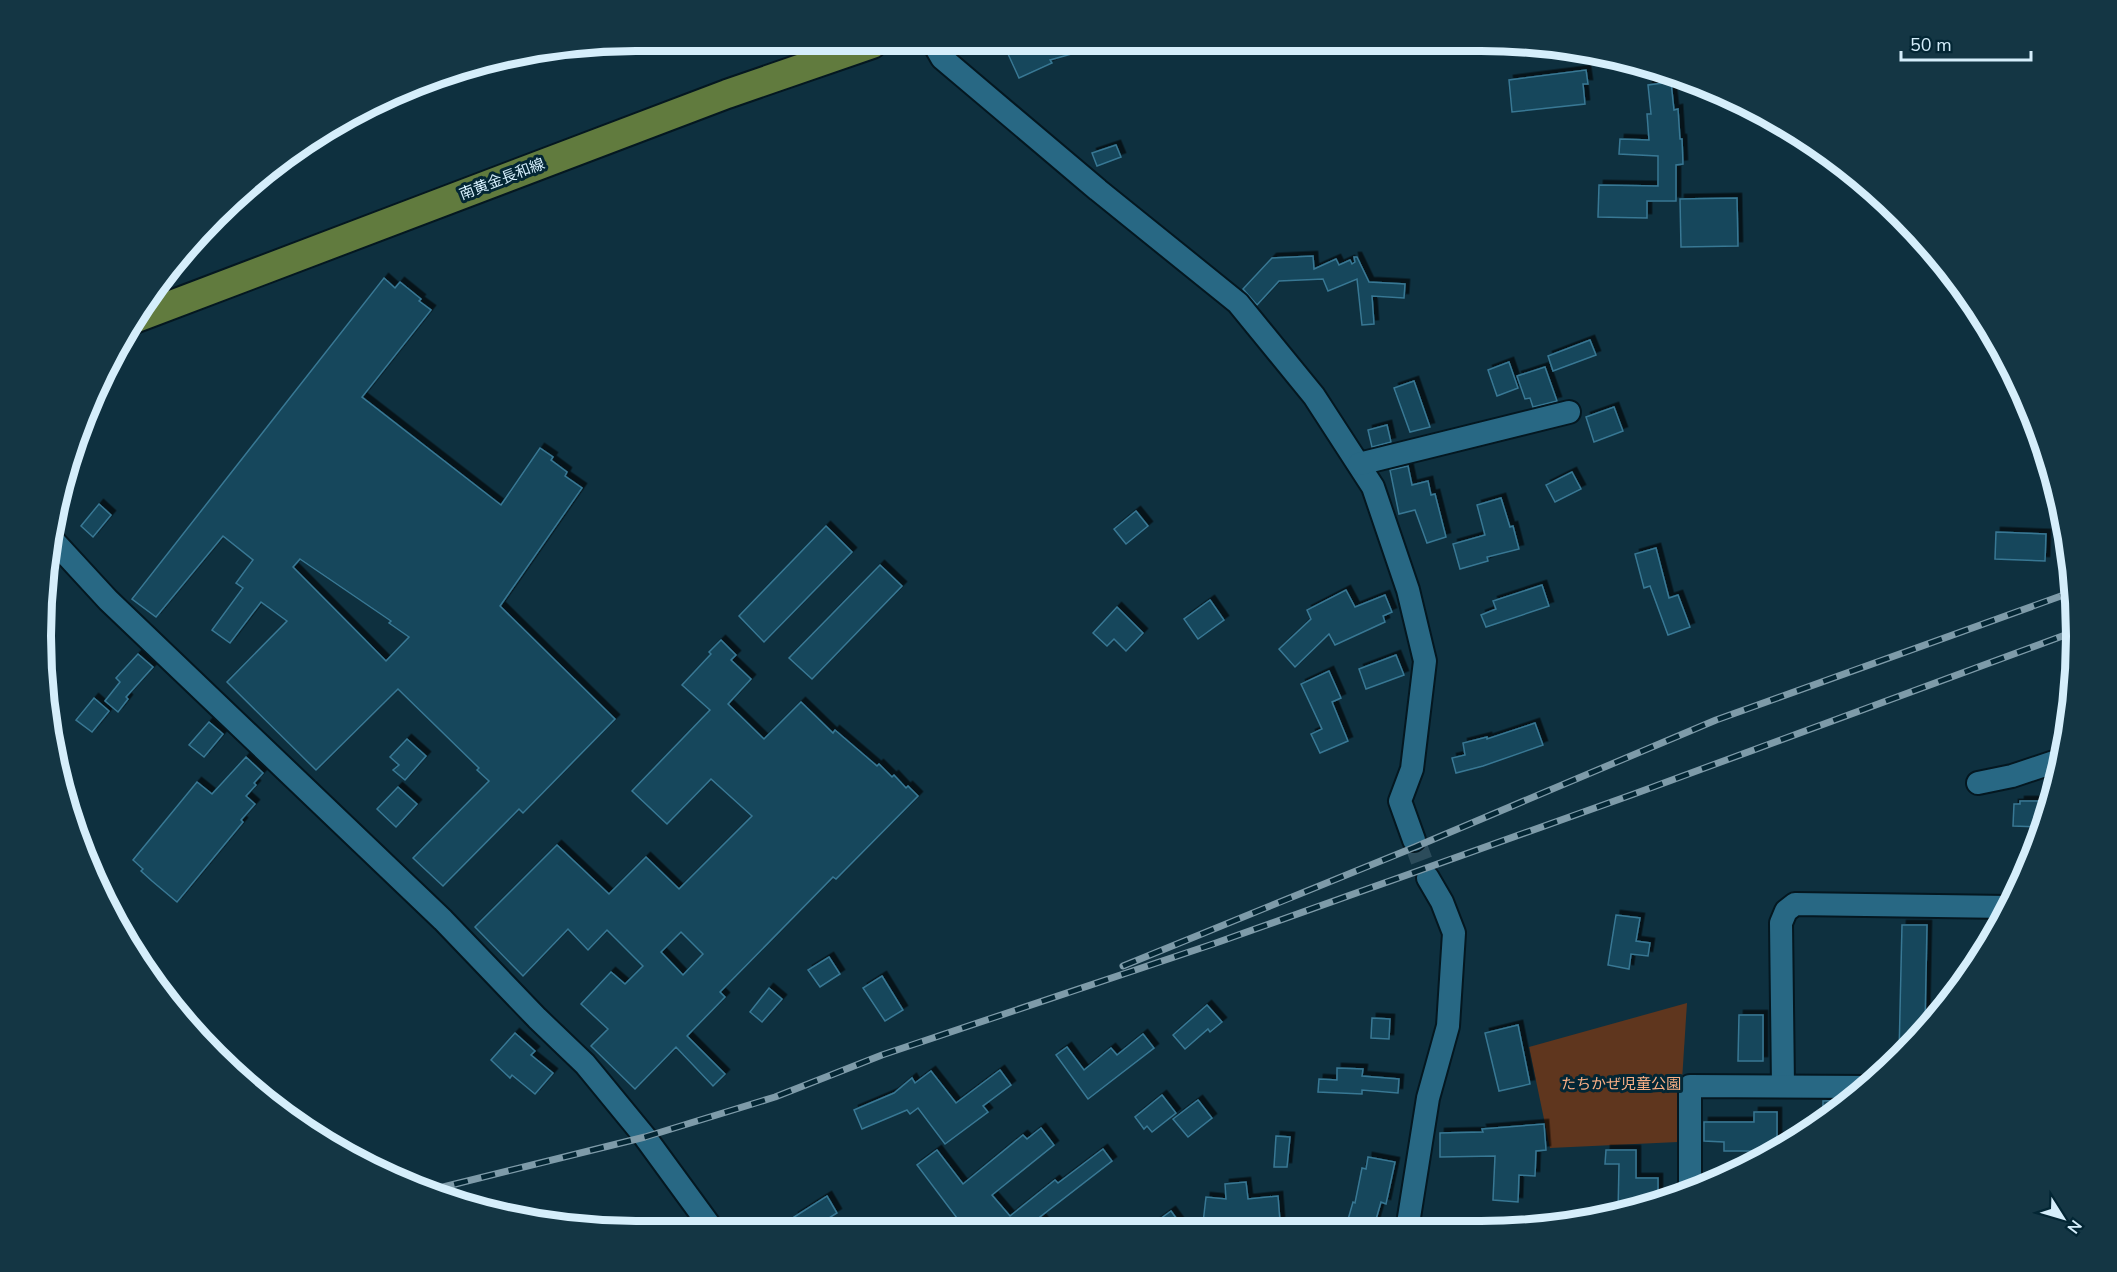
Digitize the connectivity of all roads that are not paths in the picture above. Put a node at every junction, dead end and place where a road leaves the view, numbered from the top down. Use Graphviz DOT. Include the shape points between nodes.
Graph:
graph roads {
  1 [pos="852,51"];
  2 [pos="938,51"];
  3 [pos="148,314"];
  4 [pos="1569,412"];
  5 [pos="1359,464"];
  6 [pos="58,546"];
  7 [pos="2052,763"];
  8 [pos="1978,783"];
  9 [pos="1414,840"];
  10 [pos="1428,878"];
  11 [pos="1999,908"];
  12 [pos="1783,1086"];
  13 [pos="1853,1087"];
  14 [pos="1690,1182"];
  15 [pos="706,1221"];
  16 [pos="1408,1221"];
  1 -- 3 [label="main road, 南黄金長和線" via="727,94"];
  2 -- 5 [label="street" via="1098,190 1238,303 1314,396"];
  4 -- 5 [label="street"];
  5 -- 9 [label="street" via="1373,487 1408,590 1425,661 1412,769 1400,801"];
  6 -- 15 [label="street" via="108,600 443,920 585,1064"];
  7 -- 8 [label="street"];
  10 -- 16 [label="street" via="1454,933 1448,1026 1428,1098"];
  11 -- 12 [label="street" via="1795,904 1786,911 1780,923"];
  12 -- 13 [label="street"];
  12 -- 14 [label="street" via="1690,1086"];
}
